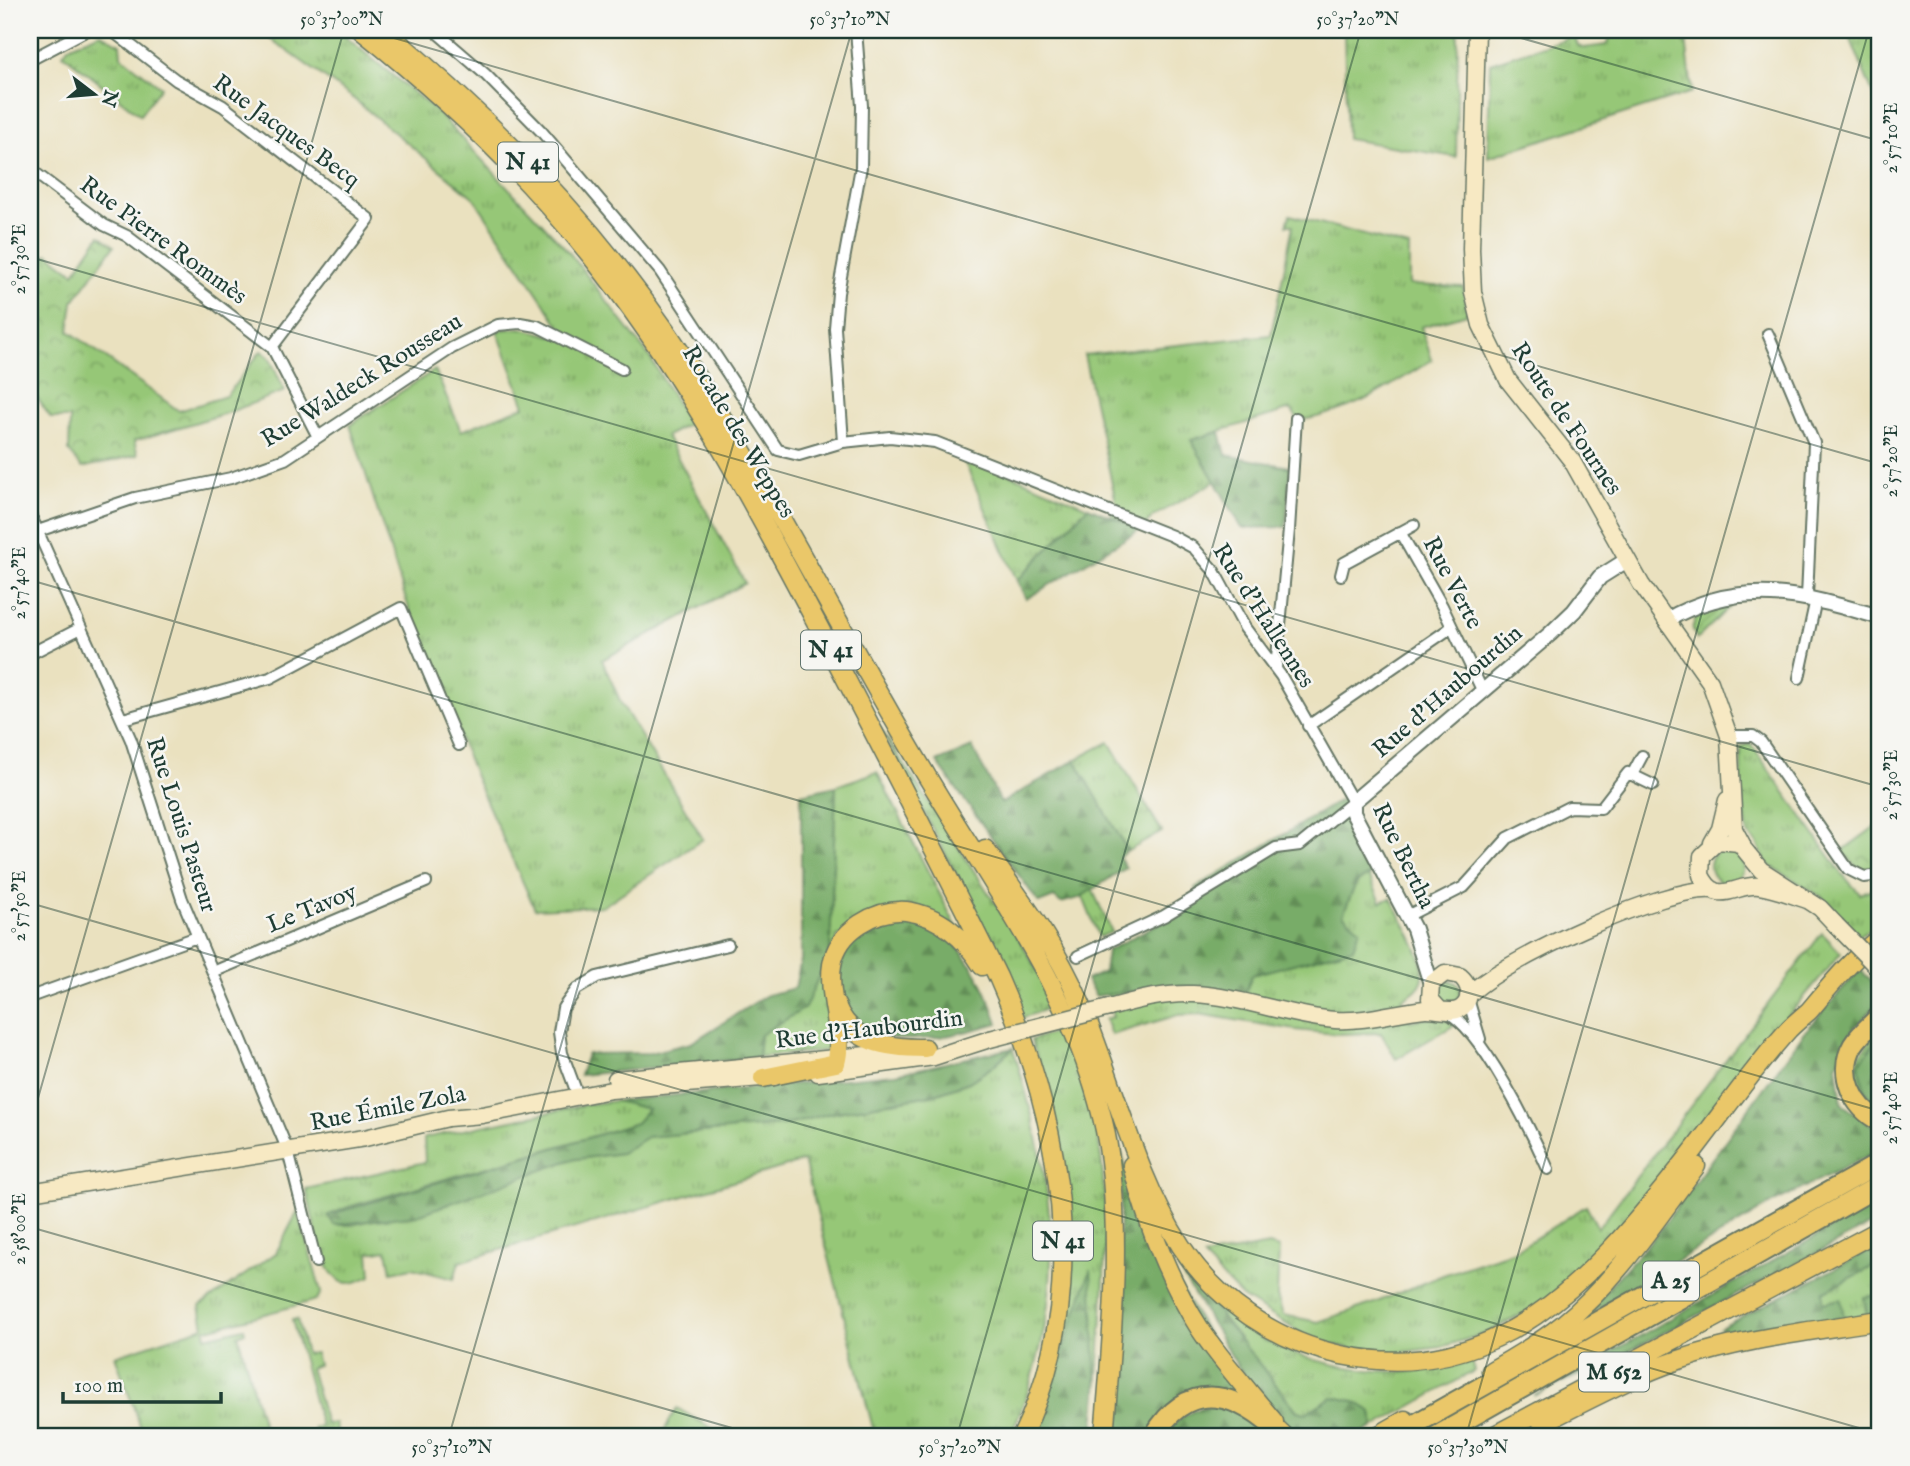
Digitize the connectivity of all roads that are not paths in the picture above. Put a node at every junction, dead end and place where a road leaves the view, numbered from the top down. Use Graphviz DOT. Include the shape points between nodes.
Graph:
graph roads {
  1 [pos="87,30"];
  2 [pos="111,30"];
  3 [pos="361,30"];
  4 [pos="384,30"];
  5 [pos="433,30"];
  6 [pos="856,30"];
  7 [pos="1469,30"];
  8 [pos="1477,30"];
  9 [pos="30,60"];
  10 [pos="30,169"];
  11 [pos="1472,172"];
  12 [pos="1768,334"];
  13 [pos="272,347"];
  14 [pos="622,369"];
  15 [pos="1296,418"];
  16 [pos="318,437"];
  17 [pos="844,442"];
  18 [pos="30,514"];
  19 [pos="1413,525"];
  20 [pos="38,531"];
  21 [pos="1401,532"];
  22 [pos="1627,560"];
  23 [pos="1341,575"];
  24 [pos="1811,598"];
  25 [pos="1880,617"];
  26 [pos="1667,620"];
  27 [pos="81,628"];
  28 [pos="1452,628"];
  29 [pos="30,654"];
  30 [pos="1276,668"];
  31 [pos="1799,678"];
  32 [pos="1483,692"];
  33 [pos="884,702"];
  34 [pos="123,719"];
  35 [pos="1308,726"];
  36 [pos="1729,736"];
  37 [pos="459,745"];
  38 [pos="1642,756"];
  39 [pos="1633,773"];
  40 [pos="1731,777"];
  41 [pos="1653,785"];
  42 [pos="1353,802"];
  43 [pos="1712,843"];
  44 [pos="1742,844"];
  45 [pos="1752,858"];
  46 [pos="1700,862"];
  47 [pos="1880,875"];
  48 [pos="426,882"];
  49 [pos="1740,889"];
  50 [pos="1714,890"];
  51 [pos="1807,900"];
  52 [pos="1645,903"];
  53 [pos="1411,923"];
  54 [pos="197,937"];
  55 [pos="1880,937"];
  56 [pos="728,945"];
  57 [pos="1078,956"];
  58 [pos="1517,962"];
  59 [pos="1880,970"];
  60 [pos="213,972"];
  61 [pos="1453,973"];
  62 [pos="1430,987"];
  63 [pos="832,988"];
  64 [pos="30,997"];
  65 [pos="1468,997"];
  66 [pos="1443,1011"];
  67 [pos="1387,1015"];
  68 [pos="1804,1015"];
  69 [pos="1880,1016"];
  70 [pos="1880,1023"];
  71 [pos="990,1039"];
  72 [pos="1857,1040"];
  73 [pos="1023,1044"];
  74 [pos="925,1048"];
  75 [pos="838,1059"];
  76 [pos="1490,1061"];
  77 [pos="757,1074"];
  78 [pos="1114,1090"];
  79 [pos="577,1091"];
  80 [pos="1880,1121"];
  81 [pos="288,1151"];
  82 [pos="1880,1163"];
  83 [pos="1548,1169"];
  84 [pos="1880,1185"];
  85 [pos="30,1192"];
  86 [pos="1880,1230"];
  87 [pos="316,1262"];
  88 [pos="1880,1320"];
  89 [pos="1022,1436"];
  90 [pos="1104,1436"];
  91 [pos="1154,1436"];
  92 [pos="1284,1436"];
  93 [pos="1377,1436"];
  94 [pos="1394,1436"];
  95 [pos="1439,1436"];
  96 [pos="1493,1436"];
  97 [pos="1514,1436"];
  1 -- 9 [label="street"];
  2 -- 13 [label="street, Rue Jacques Becq" via="182,83 223,106 369,219"];
  3 -- 73 [label="highway, Rocade des Weppes / N 41" via="522,176 601,269 677,375 771,535 1006,994"];
  4 -- 33 [label="highway, Rocade des Weppes / N 41" via="480,113 525,159 645,302 739,447"];
  5 -- 17 [label="street, Rue d'Hallennes" via="542,132 660,271 778,450 799,455"];
  6 -- 17 [label="street" via="862,106 860,167 835,328"];
  7 -- 11 [label="main road"];
  8 -- 11 [label="main road"];
  10 -- 13 [label="street, Rue Pierre Rommès" via="104,225 127,236"];
  11 -- 22 [label="main road, Route de Fournes" via="1473,292 1493,353 1508,380 1577,468"];
  12 -- 24 [label="street" via="1814,443"];
  13 -- 16 [label="street, Rue Pierre Rommès"];
  14 -- 16 [label="street, Rue Waldeck Rousseau" via="537,326 498,325 452,348"];
  15 -- 30 [label="street"];
  16 -- 20 [label="street, Rue Waldeck Rousseau" via="285,459 241,475 143,495"];
  17 -- 30 [label="street, Rue d'Hallennes" via="890,437 947,445 1172,536 1194,548 1210,565 1245,628"];
  18 -- 20 [label="street, Rue Louis Pasteur"];
  19 -- 21 [label="street, Rue Verte"];
  20 -- 27 [label="street, Rue Louis Pasteur"];
  21 -- 23 [label="street, Rue Verte" via="1344,563"];
  21 -- 28 [label="street, Rue Verte"];
  22 -- 26 [label="main road, Route de Fournes"];
  22 -- 32 [label="street, Rue d'Haubourdin" via="1600,577 1574,611"];
  24 -- 25 [label="street"];
  24 -- 26 [label="street" via="1762,593 1720,597 1694,604"];
  24 -- 31 [label="street"];
  26 -- 36 [label="main road, Route de Fournes" via="1708,677"];
  27 -- 29 [label="street"];
  27 -- 34 [label="street, Rue Louis Pasteur"];
  28 -- 32 [label="street, Rue Verte"];
  28 -- 35 [label="street"];
  30 -- 35 [label="street, Rue d'Hallennes"];
  32 -- 42 [label="street, Rue d'Haubourdin"];
  33 -- 78 [label="highway" via="1057,956 1078,996"];
  33 -- 90 [label="highway, N 41" via="1042,962 1094,1087 1108,1147 1114,1217"];
  34 -- 37 [label="street" via="270,678 401,608"];
  34 -- 54 [label="street, Rue Louis Pasteur"];
  35 -- 42 [label="street, Rue d'Hallennes"];
  36 -- 40 [label="main road, Route de Fournes"];
  36 -- 47 [label="street" via="1757,738 1844,865 1857,875"];
  38 -- 39 [label="street"];
  39 -- 41 [label="street"];
  39 -- 53 [label="street" via="1623,776 1601,808 1569,807 1508,838 1464,887"];
  40 -- 43 [label="main road" via="1722,822"];
  40 -- 44 [label="main road" via="1734,828"];
  42 -- 53 [label="street, Rue Bertha" via="1353,813"];
  42 -- 57 [label="street, Rue d'Haubourdin" via="1302,843 1276,848 1164,916"];
  43 -- 44 [label="main road" via="1727,839"];
  43 -- 46 [label="main road"];
  44 -- 45 [label="main road"];
  45 -- 49 [label="main road" via="1751,876"];
  45 -- 51 [label="main road" via="1766,874"];
  46 -- 50 [label="main road" via="1702,878"];
  46 -- 52 [label="main road" via="1695,873"];
  48 -- 60 [label="street, Le Tavoy"];
  49 -- 50 [label="main road"];
  49 -- 51 [label="main road" via="1762,886"];
  50 -- 52 [label="main road" via="1692,890"];
  51 -- 59 [label="main road, bridge"];
  52 -- 58 [label="main road"];
  53 -- 61 [label="street, Rue Bertha" via="1438,964"];
  53 -- 62 [label="street, Rue Bertha"];
  54 -- 60 [label="street, Rue Louis Pasteur"];
  54 -- 64 [label="street"];
  55 -- 68 [label="highway"];
  56 -- 79 [label="street" via="597,976 577,989 563,1009 559,1032"];
  58 -- 61 [label="main road" via="1469,975"];
  58 -- 65 [label="main road" via="1481,983"];
  60 -- 81 [label="street, Rue Louis Pasteur"];
  61 -- 62 [label="main road" via="1440,974"];
  61 -- 65 [label="main road" via="1467,985"];
  62 -- 66 [label="main road" via="1431,1001"];
  62 -- 67 [label="main road" via="1417,1001"];
  63 -- 73 [label="highway" via="834,958 847,935 881,914 913,912 947,927 974,953"];
  63 -- 74 [label="highway" via="842,1017 862,1035 883,1046"];
  63 -- 75 [label="highway"];
  65 -- 66 [label="main road" via="1458,1010"];
  65 -- 76 [label="street" via="1473,1023"];
  66 -- 67 [label="main road"];
  66 -- 76 [label="street" via="1460,1020"];
  67 -- 71 [label="main road, Rue d'Haubourdin, bridge" via="1333,1020 1196,995 1157,996"];
  68 -- 78 [label="highway" via="1636,1223 1574,1287 1495,1339 1458,1353 1419,1359 1360,1358 1314,1348 1277,1333 1232,1304 1201,1273 1170,1228"];
  68 -- 93 [label="highway" via="1793,1037 1656,1220 1583,1307 1544,1339"];
  69 -- 72 [label="highway"];
  70 -- 72 [label="highway"];
  71 -- 74 [label="main road, Rue d'Haubourdin"];
  71 -- 77 [label="main road, Rue d'Haubourdin" via="905,1062"];
  72 -- 80 [label="highway" via="1849,1058 1849,1085 1859,1105"];
  73 -- 89 [label="highway, N 41" via="1052,1143 1063,1234 1052,1346"];
  74 -- 75 [label="main road, Rue d'Haubourdin"];
  75 -- 77 [label="highway" via="830,1066"];
  76 -- 83 [label="street"];
  77 -- 79 [label="main road"];
  78 -- 92 [label="highway" via="1146,1213 1174,1284 1216,1351"];
  79 -- 81 [label="main road, Rue Émile Zola" via="436,1110 339,1141"];
  81 -- 85 [label="main road, Rue Émile Zola"];
  81 -- 87 [label="street, Rue Louis Pasteur"];
  82 -- 94 [label="highway, A 25"];
  84 -- 95 [label="highway, A 25"];
  86 -- 96 [label="highway, M 652"];
  88 -- 97 [label="highway" via="1694,1355"];
  91 -- 92 [label="highway" via="1178,1408 1212,1398 1245,1405"];
}
